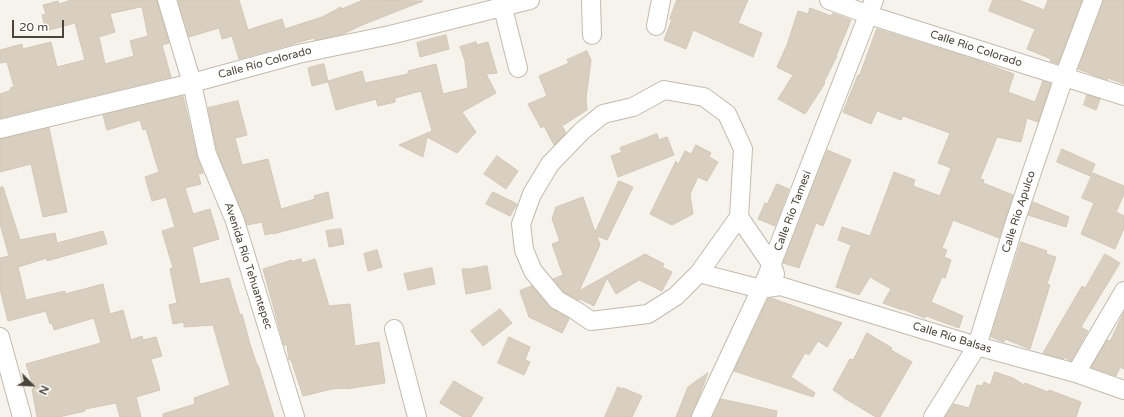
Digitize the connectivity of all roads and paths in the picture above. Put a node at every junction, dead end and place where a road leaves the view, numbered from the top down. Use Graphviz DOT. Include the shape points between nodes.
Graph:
graph roads {
  1 [pos="167,0"];
  2 [pos="530,0"];
  3 [pos="591,0"];
  4 [pos="661,0"];
  5 [pos="829,0"];
  6 [pos="1094,0"];
  7 [pos="502,4"];
  8 [pos="872,7"];
  9 [pos="656,26"];
  10 [pos="592,36"];
  11 [pos="518,68"];
  12 [pos="1064,77"];
  13 [pos="192,83"];
  14 [pos="1124,96"];
  15 [pos="0,130"];
  16 [pos="739,217"];
  17 [pos="772,265"];
  18 [pos="699,273"];
  19 [pos="780,286"];
  20 [pos="761,289"];
  21 [pos="1124,291"];
  22 [pos="394,329"];
  23 [pos="0,336"];
  24 [pos="977,346"];
  25 [pos="1076,373"];
  26 [pos="1124,390"];
  27 [pos="22,417"];
  28 [pos="295,417"];
  29 [pos="418,417"];
  30 [pos="701,417"];
  31 [pos="933,417"];
  1 -- 13 [label="street, Avenida Río Tehuantepec"];
  2 -- 7 [label="street, Calle Río Colorado"];
  3 -- 10 [label="street"];
  4 -- 9 [label="street"];
  5 -- 8 [label="street, Calle Río Colorado"];
  6 -- 12 [label="street, Calle Río Apulco"];
  7 -- 11 [label="street"];
  7 -- 13 [label="street, Calle Río Colorado" via="390,35 298,54"];
  8 -- 12 [label="street, Calle Río Colorado"];
  8 -- 17 [label="street, Calle Río Tamesí"];
  12 -- 14 [label="street, Calle Río Colorado"];
  12 -- 24 [label="street, Calle Río Apulco" via="1015,222"];
  13 -- 15 [label="street, Calle Río Colorado"];
  13 -- 28 [label="street, Avenida Río Tehuantepec" via="207,154 236,221"];
  16 -- 17 [label="street"];
  16 -- 18 [label="street"];
  16 -- 18 [label="street" via="743,149 727,114 704,97 664,90 633,107 603,114 582,131 550,164 532,194 521,224 524,250 533,271 557,300 591,321 648,314 676,296"];
  17 -- 19 [label="street"];
  17 -- 20 [label="street, Calle Río Tamesí"];
  18 -- 20 [label="street, Calle Río Balsas"];
  19 -- 20 [label="street, Calle Río Balsas"];
  19 -- 24 [label="street, Calle Río Balsas"];
  20 -- 30 [label="street, Calle Río Tamesí"];
  21 -- 25 [label="street"];
  22 -- 29 [label="street"];
  23 -- 27 [label="street"];
  24 -- 25 [label="street, Calle Río Balsas"];
  24 -- 31 [label="street, Calle Río Apulco"];
  25 -- 26 [label="street, Calle Río Balsas"];
}
